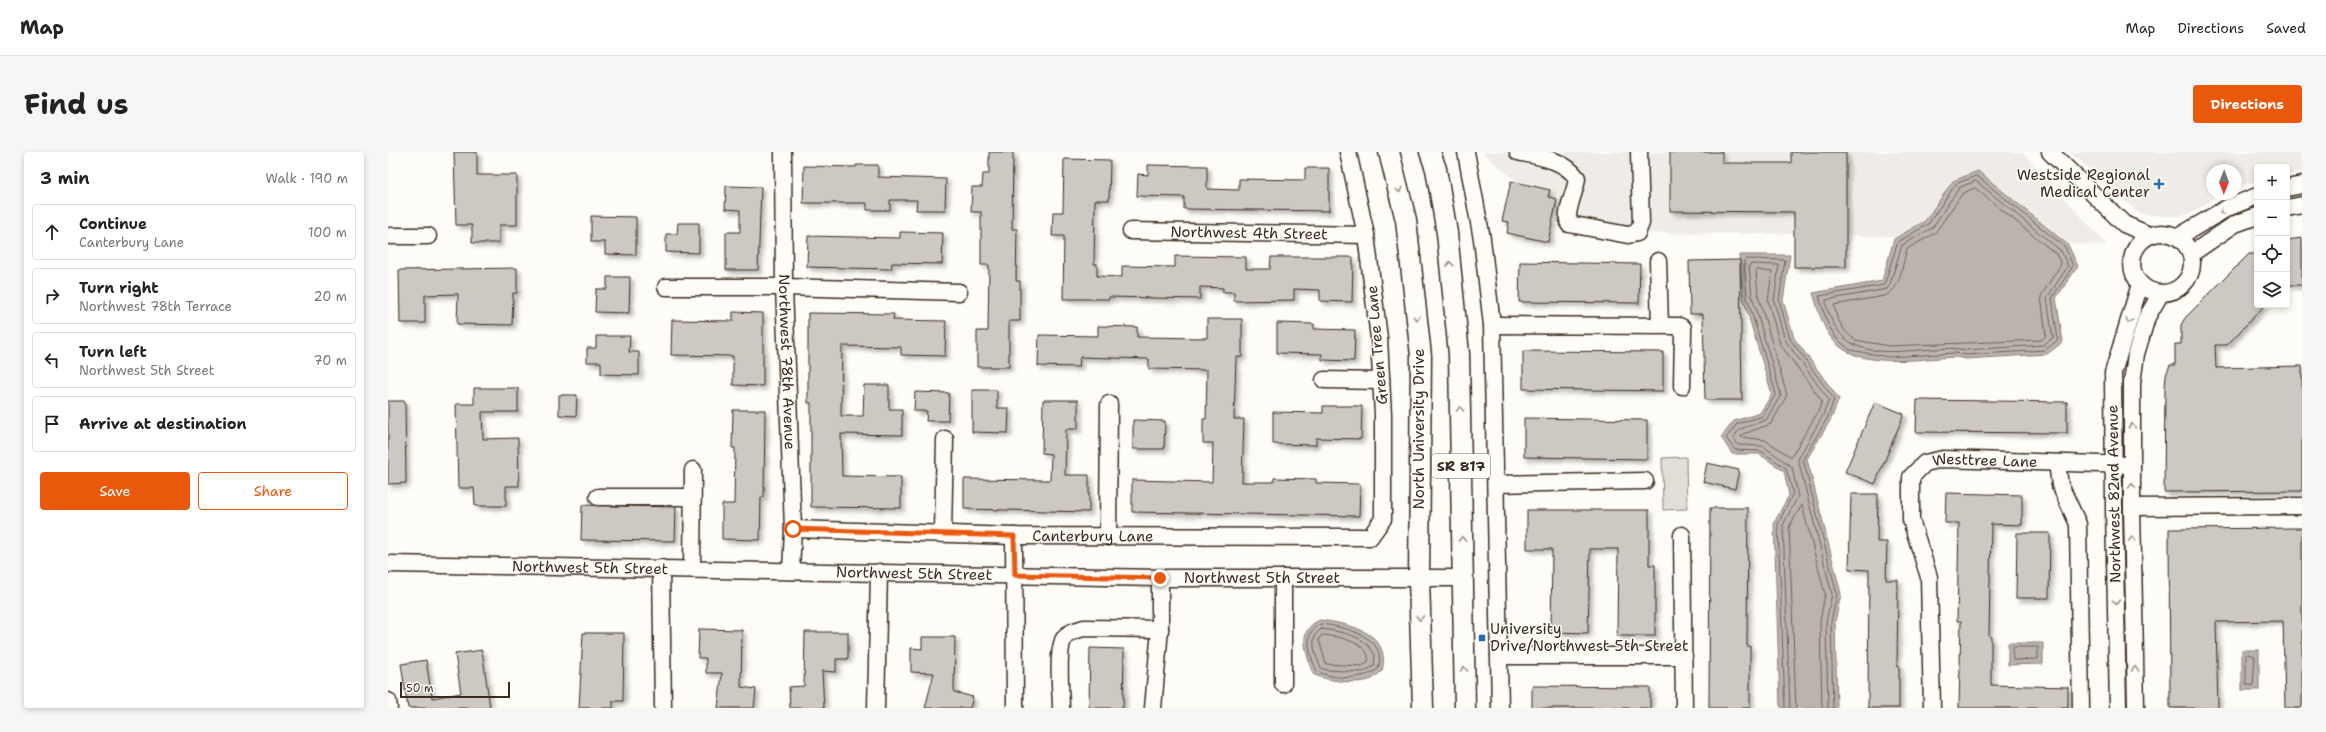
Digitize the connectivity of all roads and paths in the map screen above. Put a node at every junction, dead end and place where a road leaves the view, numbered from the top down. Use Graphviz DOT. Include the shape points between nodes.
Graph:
graph roads {
  1 [pos="783,152"];
  2 [pos="1348,152"];
  3 [pos="1389,152"];
  4 [pos="1430,152"];
  5 [pos="1466,152"];
  6 [pos="1518,152"];
  7 [pos="1639,152"];
  8 [pos="2050,152"];
  9 [pos="2302,186"];
  10 [pos="2290,188"];
  11 [pos="2254,197"];
  12 [pos="2302,206"];
  13 [pos="2290,208"];
  14 [pos="2254,217"];
  15 [pos="2124,224"];
  16 [pos="1131,231"];
  17 [pos="1366,235"];
  18 [pos="2150,235"];
  19 [pos="428,236"];
  20 [pos="2178,237"];
  21 [pos="389,238"];
  22 [pos="2134,253"];
  23 [pos="2191,254"];
  24 [pos="1658,261"];
  25 [pos="2140,284"];
  26 [pos="666,287"];
  27 [pos="784,287"];
  28 [pos="959,292"];
  29 [pos="2161,294"];
  30 [pos="1492,325"];
  31 [pos="1660,325"];
  32 [pos="1324,380"];
  33 [pos="1381,381"];
  34 [pos="1682,386"];
  35 [pos="1109,404"];
  36 [pos="945,439"];
  37 [pos="2057,463"];
  38 [pos="2115,465"];
  39 [pos="2132,465"];
  40 [pos="693,470"];
  41 [pos="1645,482"];
  42 [pos="1496,484"];
  43 [pos="598,497"];
  44 [pos="692,498"];
  45 [pos="2302,506"];
  46 [pos="2132,508"];
  47 [pos="793,529"];
  48 [pos="943,534"];
  49 [pos="1682,535"];
  50 [pos="1014,536"];
  51 [pos="1108,537"];
  52 [pos="1370,537"];
  53 [pos="388,564"];
  54 [pos="661,568"];
  55 [pos="692,569"];
  56 [pos="791,572"];
  57 [pos="879,572"];
  58 [pos="1015,575"];
  59 [pos="1160,578"];
  60 [pos="1283,578"];
  61 [pos="1463,578"];
  62 [pos="1419,579"];
  63 [pos="1160,629"];
  64 [pos="1499,656"];
  65 [pos="1684,656"];
  66 [pos="1283,684"];
  67 [pos="388,701"];
  68 [pos="389,708"];
  69 [pos="663,708"];
  70 [pos="876,708"];
  71 [pos="1015,708"];
  72 [pos="1061,708"];
  73 [pos="1153,708"];
  74 [pos="1422,708"];
  75 [pos="1465,708"];
  76 [pos="1500,708"];
  77 [pos="1684,708"];
  78 [pos="1932,708"];
  79 [pos="2081,708"];
  80 [pos="2118,708"];
  81 [pos="2136,708"];
  1 -- 27 [label="street, Northwest 78th Avenue"];
  2 -- 17 [label="street, Green Tree Lane"];
  3 -- 62 [label="main road, North University Drive / SR 817, one-way" via="1406,220 1421,356"];
  61 -- 4 [label="main road, SR 817, one-way" via="1459,354 1447,233 1436,169"];
  5 -- 30 [label="street" via="1482,239"];
  6 -- 7 [label="street" via="1558,162 1572,170 1577,178 1566,218 1569,224 1628,235 1636,233 1641,223"];
  8 -- 15 [label="street"];
  9 -- 10 [label="street"];
  11 -- 20 [label="street, one-way" via="2227,208"];
  12 -- 13 [label="street"];
  14 -- 23 [label="street" via="2235,224"];
  15 -- 18 [label="street"];
  15 -- 22 [label="street"];
  16 -- 17 [label="street, Northwest 4th Street"];
  17 -- 33 [label="street, Green Tree Lane" via="1379,338"];
  18 -- 20 [label="street" via="2159,233"];
  18 -- 22 [label="street" via="2137,246"];
  19 -- 21 [label="street"];
  20 -- 23 [label="street"];
  22 -- 25 [label="street" via="2132,269"];
  23 -- 29 [label="street" via="2193,263 2187,282 2180,288"];
  24 -- 31 [label="street"];
  25 -- 29 [label="street"];
  25 -- 38 [label="street, Northwest 82nd Avenue, one-way" via="2113,373"];
  26 -- 27 [label="street"];
  27 -- 28 [label="street"];
  27 -- 47 [label="street, Northwest 78th Avenue"];
  39 -- 29 [label="street, Northwest 82nd Avenue, one-way" via="2132,383 2136,354 2147,317"];
  30 -- 31 [label="street"];
  30 -- 42 [label="street"];
  31 -- 34 [label="street" via="1683,328"];
  32 -- 33 [label="street"];
  33 -- 52 [label="street, Green Tree Lane" via="1383,519"];
  35 -- 51 [label="street"];
  36 -- 48 [label="street"];
  37 -- 38 [label="street, Westtree Lane"];
  37 -- 78 [label="street, Westtree Lane" via="1943,459 1925,463 1910,477 1911,520 1929,577"];
  37 -- 79 [label="street" via="2060,485 2078,524"];
  38 -- 39 [label="street, Westtree Lane"];
  38 -- 80 [label="street, Northwest 82nd Avenue, one-way"];
  46 -- 39 [label="street, Northwest 82nd Avenue, one-way"];
  40 -- 44 [label="street"];
  41 -- 42 [label="street"];
  42 -- 64 [label="street"];
  43 -- 44 [label="street"];
  44 -- 55 [label="street"];
  45 -- 46 [label="street"];
  81 -- 46 [label="street, Northwest 82nd Avenue, one-way"];
  47 -- 48 [label="street, Canterbury Lane"];
  47 -- 56 [label="street, Northwest 78th Avenue"];
  48 -- 50 [label="street, Canterbury Lane"];
  49 -- 65 [label="street"];
  50 -- 51 [label="street, Canterbury Lane"];
  50 -- 58 [label="street"];
  51 -- 52 [label="street, Canterbury Lane"];
  53 -- 54 [label="street, Northwest 5th Street"];
  54 -- 55 [label="street, Northwest 5th Street"];
  54 -- 69 [label="street"];
  55 -- 56 [label="street, Northwest 5th Street"];
  56 -- 57 [label="street, Northwest 5th Street"];
  57 -- 58 [label="street, Northwest 5th Street"];
  57 -- 70 [label="street"];
  58 -- 59 [label="street, Northwest 5th Street"];
  58 -- 71 [label="street"];
  59 -- 60 [label="street, Northwest 5th Street"];
  59 -- 63 [label="street"];
  60 -- 62 [label="street, Northwest 5th Street"];
  60 -- 66 [label="street"];
  61 -- 62 [label="street, Northwest 5th Street"];
  75 -- 61 [label="main road, SR 817, one-way"];
  62 -- 74 [label="main road, North University Drive / SR 817, one-way"];
  63 -- 72 [label="street" via="1074,630 1064,638 1060,650"];
  63 -- 73 [label="street"];
  64 -- 65 [label="street"];
  64 -- 76 [label="street"];
  65 -- 77 [label="street"];
  67 -- 68 [label="street"];
}
